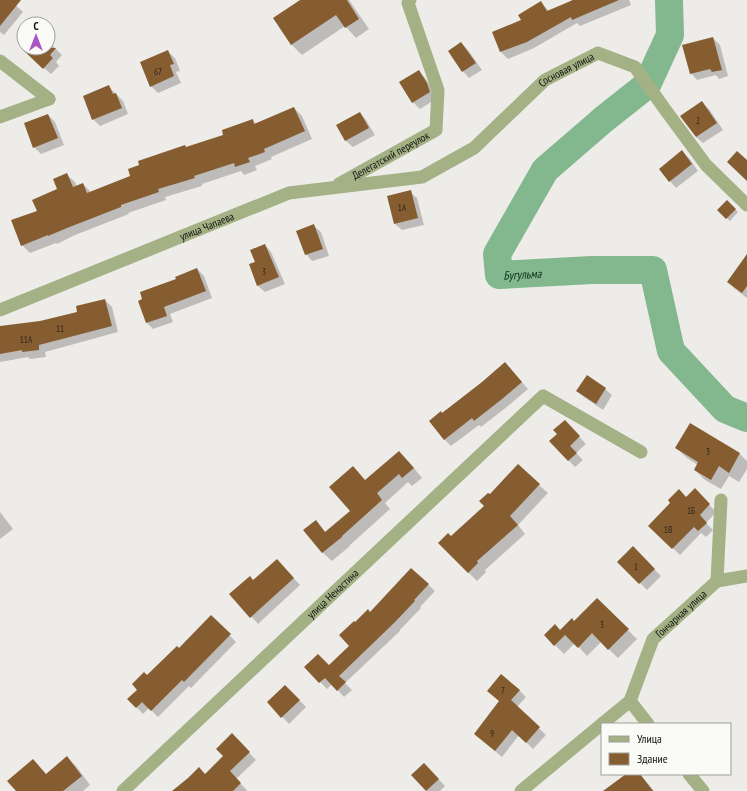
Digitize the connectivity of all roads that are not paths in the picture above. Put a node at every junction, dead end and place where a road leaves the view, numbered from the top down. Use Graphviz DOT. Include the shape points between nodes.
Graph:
graph roads {
  1 [pos="410,0"];
  2 [pos="0,61"];
  3 [pos="0,117"];
  4 [pos="422,176"];
  5 [pos="332,188"];
  6 [pos="747,205"];
  7 [pos="0,310"];
  8 [pos="641,452"];
  9 [pos="721,500"];
  10 [pos="747,576"];
  11 [pos="717,580"];
  12 [pos="630,701"];
  13 [pos="603,723"];
  14 [pos="647,723"];
  15 [pos="601,725"];
  16 [pos="690,775"];
  17 [pos="123,791"];
  18 [pos="521,791"];
  19 [pos="703,791"];
  1 -- 5 [label="street, Делегатский переулок" via="408,4 438,90 436,130"];
  2 -- 3 [label="street" via="49,99"];
  4 -- 5 [label="street, улица Чапаева"];
  4 -- 6 [label="street, Сосновая улица" via="474,148 545,80 598,53 635,67 706,165"];
  5 -- 7 [label="street, улица Чапаева" via="289,193"];
  8 -- 17 [label="street, улица Ненастина" via="543,396"];
  9 -- 11 [label="street"];
  10 -- 11 [label="street"];
  11 -- 12 [label="street, Гончарная улица" via="653,639"];
  12 -- 13 [label="street"];
  12 -- 14 [label="street"];
  15 -- 18 [label="street"];
  16 -- 19 [label="street"];
}
